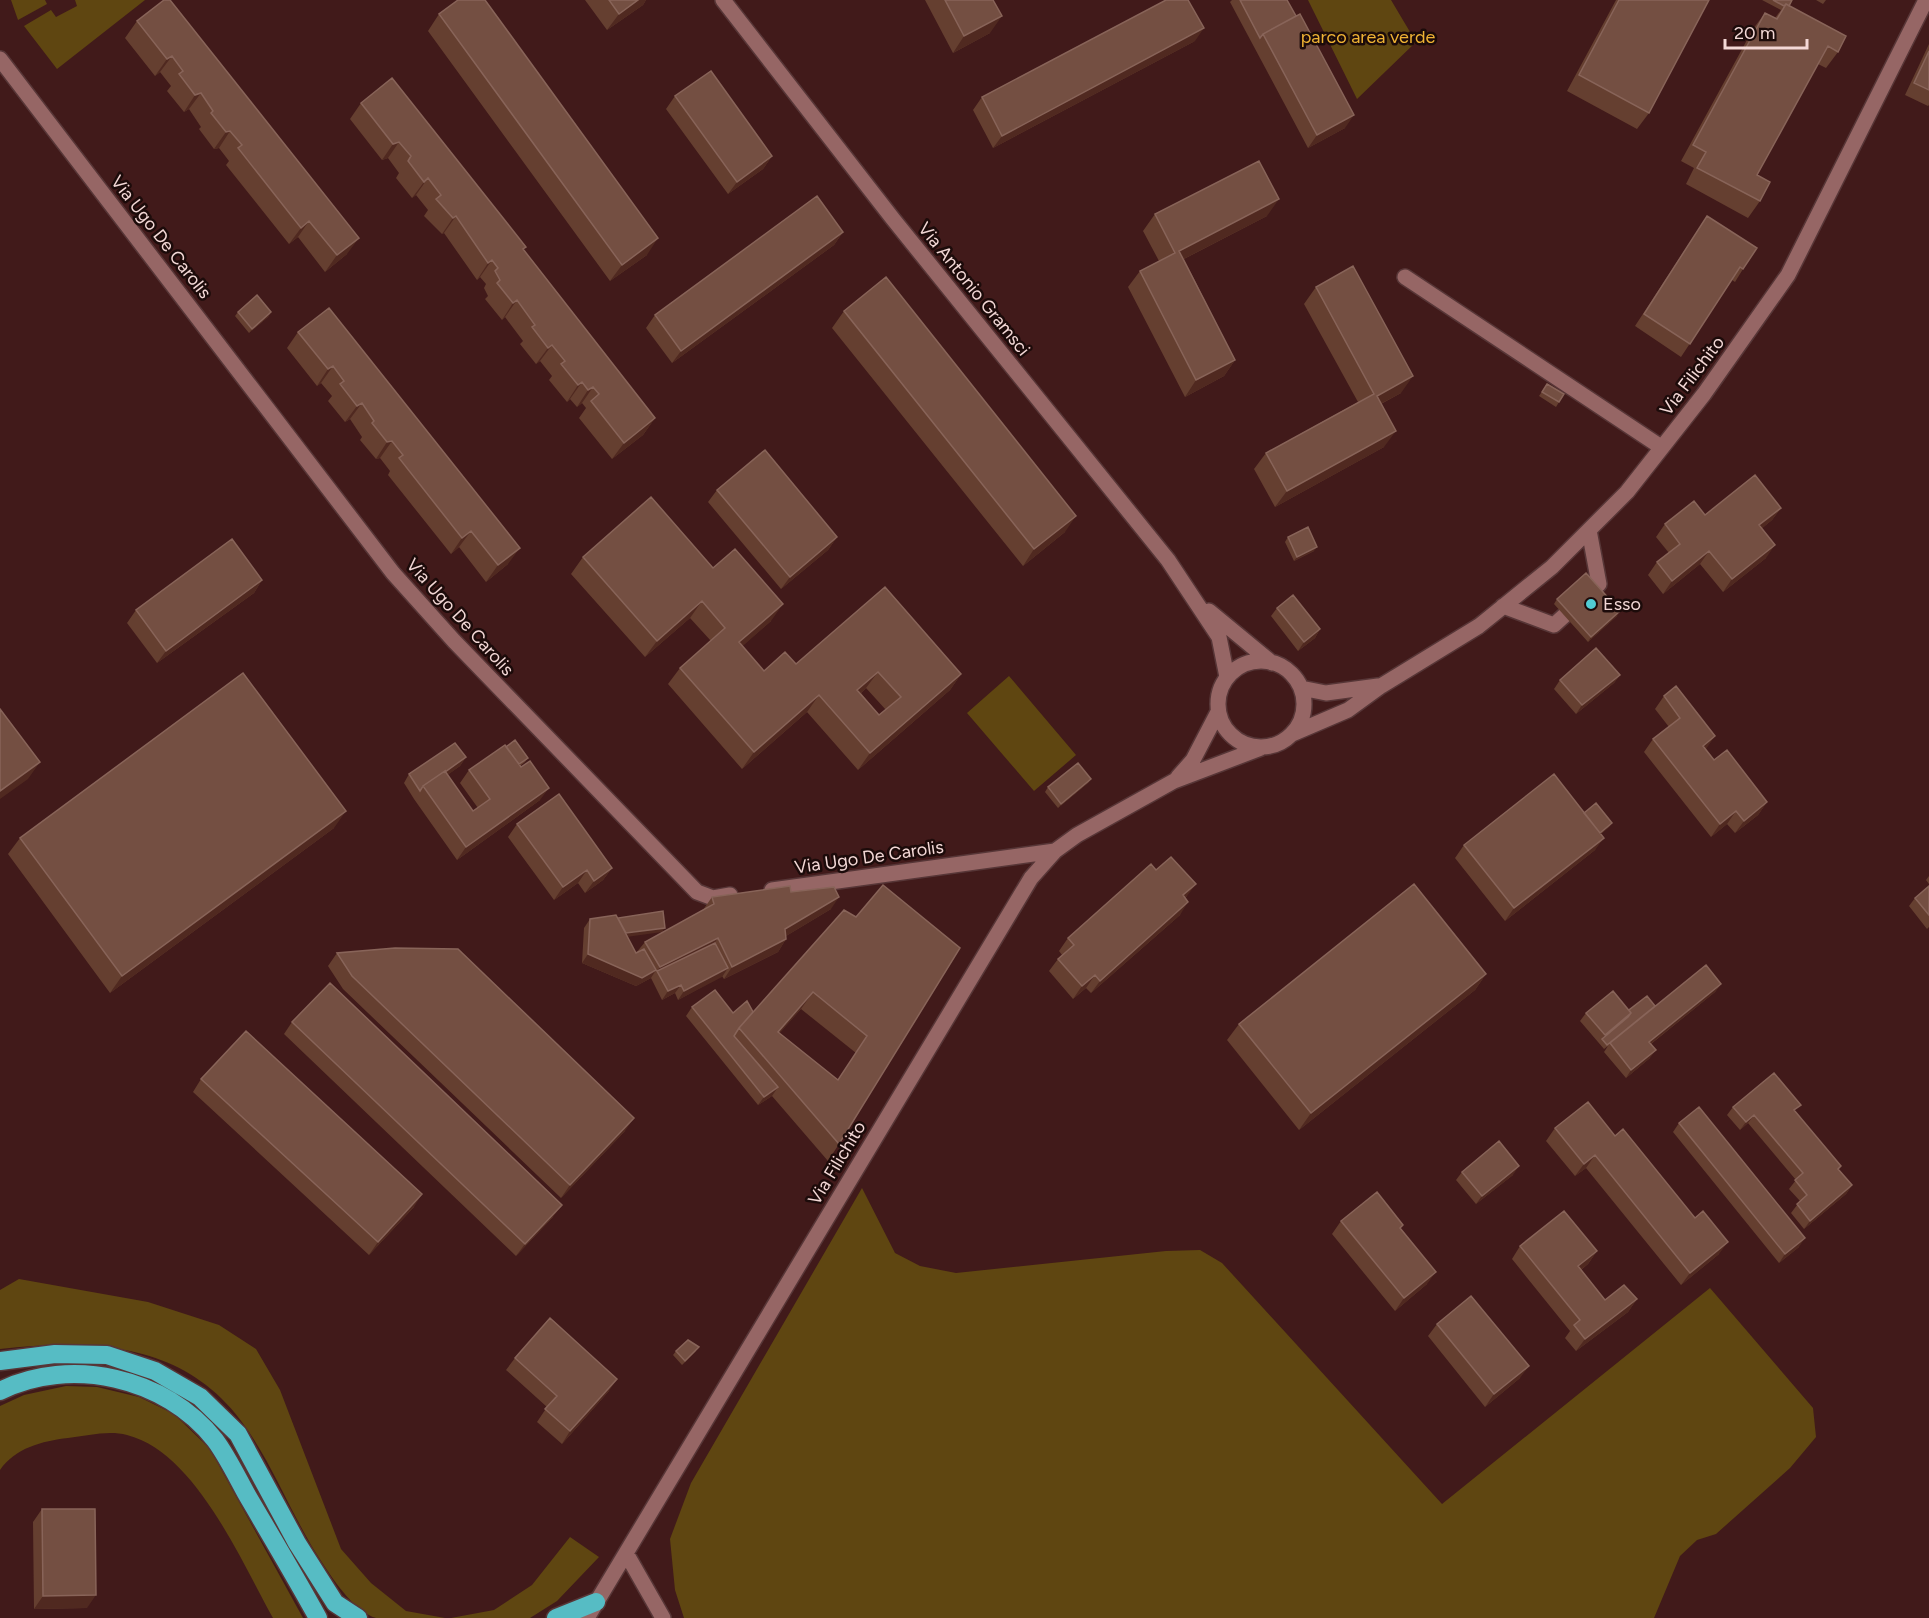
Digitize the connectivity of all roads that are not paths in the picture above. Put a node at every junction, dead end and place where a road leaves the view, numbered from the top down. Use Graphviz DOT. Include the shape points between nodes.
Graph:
graph roads {
  1 [pos="723,0"];
  2 [pos="1926,0"];
  3 [pos="0,59"];
  4 [pos="1405,277"];
  5 [pos="1661,447"];
  6 [pos="1589,530"];
  7 [pos="1197,601"];
  8 [pos="1503,606"];
  9 [pos="1272,663"];
  10 [pos="1227,677"];
  11 [pos="1381,686"];
  12 [pos="1301,688"];
  13 [pos="1218,712"];
  14 [pos="1292,734"];
  15 [pos="1261,748"];
  16 [pos="1174,781"];
  17 [pos="1055,851"];
  18 [pos="0,1361"];
  19 [pos="0,1391"];
  20 [pos="626,1553"];
  21 [pos="596,1602"];
  22 [pos="318,1618"];
  23 [pos="358,1618"];
  24 [pos="556,1618"];
  25 [pos="587,1618"];
  26 [pos="663,1618"];
  1 -- 7 [label="street, Via Antonio Gramsci"];
  2 -- 5 [label="street, Via Filichito" via="1788,275 1743,341"];
  3 -- 17 [label="street, Via Ugo De Carolis" via="393,573 697,892 713,897"];
  4 -- 5 [label="street"];
  5 -- 6 [label="street, Via Filichito" via="1627,492"];
  6 -- 8 [label="street, Via Filichito" via="1552,567"];
  6 -- 8 [label="street" via="1599,584 1554,625"];
  7 -- 9 [label="street, Via Antonio Gramsci"];
  7 -- 10 [label="street, Via Antonio Gramsci" via="1219,637"];
  8 -- 11 [label="street, Via Filichito" via="1440,652"];
  9 -- 10 [label="street" via="1246,664"];
  9 -- 12 [label="street" via="1289,671"];
  10 -- 13 [label="street" via="1220,690"];
  11 -- 12 [label="street, Via Filichito" via="1326,693"];
  11 -- 14 [label="street, Via Filichito" via="1348,710"];
  12 -- 14 [label="street" via="1305,707"];
  13 -- 15 [label="street" via="1233,738"];
  13 -- 16 [label="street, Via Filichito" via="1194,760"];
  14 -- 15 [label="street" via="1276,745"];
  15 -- 16 [label="street, Via Filichito"];
  16 -- 17 [label="street, Via Filichito"];
  17 -- 20 [label="street, Via Filichito" via="1031,878"];
  18 -- 23 [label="highway" via="55,1354 107,1356 155,1371 200,1396 238,1434 297,1543 335,1603"];
  19 -- 22 [label="highway" via="22,1380 61,1373 104,1376 146,1388 182,1408 214,1439"];
  20 -- 21 [label="street, Via Filichito"];
  20 -- 26 [label="street"];
  21 -- 24 [label="highway"];
  21 -- 25 [label="street, Via Filichito"];
}
